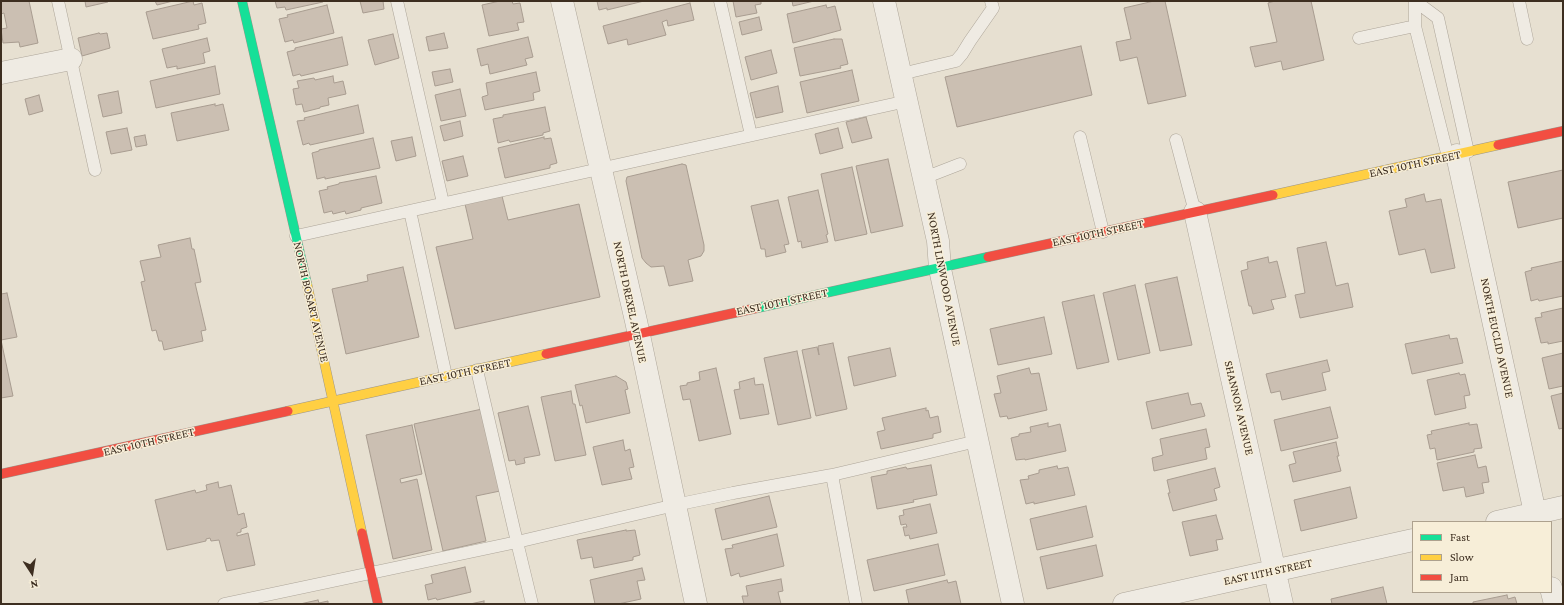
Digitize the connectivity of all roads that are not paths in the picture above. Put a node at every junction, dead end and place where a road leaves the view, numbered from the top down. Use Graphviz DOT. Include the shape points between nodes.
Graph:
graph roads {
  1 [pos="58,1"];
  2 [pos="242,1"];
  3 [pos="397,1"];
  4 [pos="562,1"];
  5 [pos="720,1"];
  6 [pos="884,1"];
  7 [pos="991,1"];
  8 [pos="1415,1"];
  9 [pos="1519,1"];
  10 [pos="1415,26"];
  11 [pos="1359,38"];
  12 [pos="1527,39"];
  13 [pos="71,59"];
  14 [pos="1,73"];
  15 [pos="901,74"];
  16 [pos="907,101"];
  17 [pos="1563,131"];
  18 [pos="751,136"];
  19 [pos="1080,137"];
  20 [pos="1176,140"];
  21 [pos="1458,154"];
  22 [pos="960,164"];
  23 [pos="600,168"];
  24 [pos="95,170"];
  25 [pos="924,178"];
  26 [pos="443,203"];
  27 [pos="410,211"];
  28 [pos="1195,212"];
  29 [pos="1103,232"];
  30 [pos="296,236"];
  31 [pos="940,269"];
  32 [pos="638,335"];
  33 [pos="477,370"];
  34 [pos="446,376"];
  35 [pos="333,402"];
  36 [pos="977,441"];
  37 [pos="1,474"];
  38 [pos="832,475"];
  39 [pos="675,505"];
  40 [pos="1563,507"];
  41 [pos="1536,518"];
  42 [pos="1507,521"];
  43 [pos="1412,540"];
  44 [pos="517,542"];
  45 [pos="1275,570"];
  46 [pos="371,573"];
  47 [pos="1552,592"];
  48 [pos="224,604"];
  49 [pos="378,604"];
  50 [pos="532,604"];
  51 [pos="696,604"];
  52 [pos="856,604"];
  53 [pos="1013,604"];
  54 [pos="1124,604"];
  55 [pos="1282,604"];
  56 [pos="1555,604"];
  1 -- 13 [label="lane"];
  2 -- 30 [label="main road, NORTH BOSART AVENUE"];
  3 -- 26 [label="lane"];
  4 -- 23 [label="street, NORTH DREXEL AVENUE"];
  5 -- 18 [label="lane"];
  6 -- 15 [label="street, NORTH LINWOOD AVENUE"];
  7 -- 15 [label="lane" via="993,8 956,61"];
  8 -- 10 [label="lane"];
  8 -- 21 [label="lane" via="1438,18"];
  9 -- 12 [label="lane"];
  10 -- 11 [label="lane"];
  10 -- 21 [label="lane"];
  13 -- 14 [label="street"];
  13 -- 24 [label="lane"];
  15 -- 16 [label="street, NORTH LINWOOD AVENUE"];
  16 -- 18 [label="lane"];
  16 -- 25 [label="street, NORTH LINWOOD AVENUE"];
  17 -- 21 [label="main road, EAST 10TH STREET"];
  18 -- 23 [label="lane"];
  19 -- 29 [label="lane"];
  20 -- 28 [label="lane"];
  21 -- 28 [label="main road, EAST 10TH STREET"];
  21 -- 41 [label="street, NORTH EUCLID AVENUE"];
  22 -- 25 [label="lane"];
  23 -- 26 [label="lane"];
  23 -- 32 [label="street, NORTH DREXEL AVENUE"];
  25 -- 31 [label="street, NORTH LINWOOD AVENUE" via="938,241"];
  26 -- 27 [label="lane"];
  27 -- 30 [label="lane"];
  27 -- 34 [label="lane"];
  28 -- 29 [label="main road, EAST 10TH STREET"];
  28 -- 45 [label="street, SHANNON AVENUE"];
  29 -- 31 [label="main road, EAST 10TH STREET"];
  30 -- 35 [label="main road, NORTH BOSART AVENUE"];
  31 -- 32 [label="main road, EAST 10TH STREET" via="743,310"];
  31 -- 36 [label="street, NORTH LINWOOD AVENUE"];
  32 -- 33 [label="main road, EAST 10TH STREET"];
  32 -- 39 [label="street, NORTH DREXEL AVENUE"];
  33 -- 34 [label="main road, EAST 10TH STREET"];
  33 -- 44 [label="lane"];
  34 -- 35 [label="main road, EAST 10TH STREET"];
  35 -- 37 [label="main road, EAST 10TH STREET"];
  35 -- 46 [label="main road, NORTH BOSART AVENUE"];
  36 -- 38 [label="lane"];
  36 -- 53 [label="street, NORTH LINWOOD AVENUE"];
  38 -- 39 [label="lane"];
  38 -- 52 [label="lane"];
  39 -- 44 [label="lane"];
  39 -- 51 [label="street, NORTH DREXEL AVENUE"];
  40 -- 41 [label="street"];
  41 -- 42 [label="street"];
  43 -- 45 [label="street, EAST 11TH STREET"];
  44 -- 46 [label="lane"];
  44 -- 50 [label="lane"];
  45 -- 54 [label="street, EAST 11TH STREET"];
  45 -- 55 [label="street, SHANNON AVENUE"];
  46 -- 48 [label="lane"];
  46 -- 49 [label="main road, NORTH BOSART AVENUE"];
  47 -- 56 [label="street"];
}
